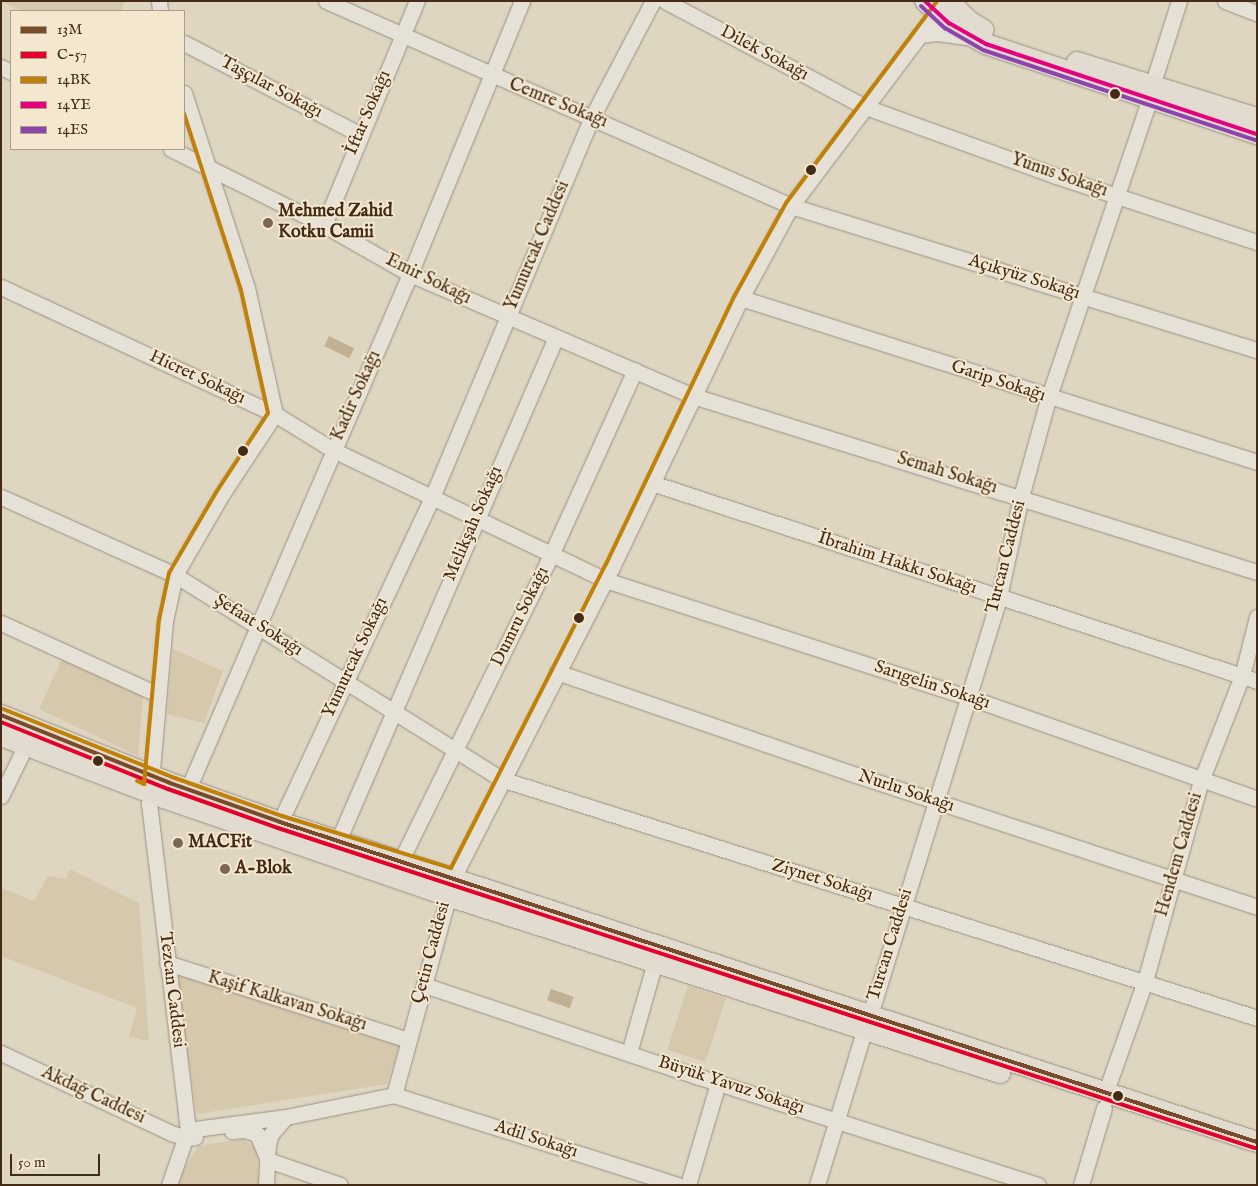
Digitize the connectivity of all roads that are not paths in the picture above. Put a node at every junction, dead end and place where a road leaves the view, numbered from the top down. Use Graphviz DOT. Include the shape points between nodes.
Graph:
graph roads {
  1 [pos="326,1"];
  2 [pos="416,1"];
  3 [pos="522,1"];
  4 [pos="653,1"];
  5 [pos="665,1"];
  6 [pos="1179,1"];
  7 [pos="1225,1"];
  8 [pos="939,4"];
  9 [pos="1257,13"];
  10 [pos="402,35"];
  11 [pos="919,35"];
  12 [pos="969,37"];
  13 [pos="185,44"];
  14 [pos="490,76"];
  15 [pos="1150,93"];
  16 [pos="185,96"];
  17 [pos="863,106"];
  18 [pos="592,117"];
  19 [pos="1257,118"];
  20 [pos="359,134"];
  21 [pos="1257,134"];
  22 [pos="173,150"];
  23 [pos="208,167"];
  24 [pos="1116,196"];
  25 [pos="791,206"];
  26 [pos="324,225"];
  27 [pos="1257,242"];
  28 [pos="410,274"];
  29 [pos="1,287"];
  30 [pos="1083,296"];
  31 [pos="741,298"];
  32 [pos="509,317"];
  33 [pos="556,337"];
  34 [pos="1257,350"];
  35 [pos="635,370"];
  36 [pos="693,396"];
  37 [pos="1048,398"];
  38 [pos="275,414"];
  39 [pos="333,450"];
  40 [pos="1257,462"];
  41 [pos="652,482"];
  42 [pos="433,495"];
  43 [pos="1,497"];
  44 [pos="1021,497"];
  45 [pos="474,520"];
  46 [pos="551,555"];
  47 [pos="1257,572"];
  48 [pos="175,575"];
  49 [pos="605,580"];
  50 [pos="999,597"];
  51 [pos="1257,617"];
  52 [pos="1,623"];
  53 [pos="256,626"];
  54 [pos="557,672"];
  55 [pos="1242,676"];
  56 [pos="345,680"];
  57 [pos="1257,680"];
  58 [pos="157,694"];
  59 [pos="968,697"];
  60 [pos="396,711"];
  61 [pos="1,714"];
  62 [pos="1,736"];
  63 [pos="25,747"];
  64 [pos="456,751"];
  65 [pos="501,779"];
  66 [pos="1201,782"];
  67 [pos="150,784"];
  68 [pos="188,789"];
  69 [pos="1,796"];
  70 [pos="1257,799"];
  71 [pos="934,801"];
  72 [pos="280,822"];
  73 [pos="338,841"];
  74 [pos="402,860"];
  75 [pos="454,876"];
  76 [pos="1173,880"];
  77 [pos="448,896"];
  78 [pos="903,906"];
  79 [pos="1257,907"];
  80 [pos="655,962"];
  81 [pos="166,963"];
  82 [pos="1145,981"];
  83 [pos="424,985"];
  84 [pos="1257,1018"];
  85 [pos="867,1021"];
  86 [pos="408,1040"];
  87 [pos="1,1053"];
  88 [pos="629,1053"];
  89 [pos="718,1083"];
  90 [pos="394,1095"];
  91 [pos="1104,1101"];
  92 [pos="286,1117"];
  93 [pos="835,1120"];
  94 [pos="245,1130"];
  95 [pos="187,1134"];
  96 [pos="1257,1142"];
  97 [pos="1257,1156"];
  98 [pos="268,1160"];
  99 [pos="169,1185"];
  100 [pos="266,1185"];
  101 [pos="340,1185"];
  102 [pos="678,1185"];
  103 [pos="688,1185"];
  104 [pos="816,1185"];
  105 [pos="1038,1185"];
  106 [pos="1081,1185"];
  1 -- 10 [label="street, Cemre Sokağı"];
  2 -- 10 [label="street, İftar Sokağı"];
  3 -- 14 [label="street, Kadir Sokağı"];
  4 -- 18 [label="street, Yumurcak Caddesi"];
  5 -- 17 [label="street, Dilek Sokağı"];
  6 -- 15 [label="street, Turcan Caddesi"];
  7 -- 9 [label="street"];
  8 -- 11 [label="street, Çetin Caddesi"];
  8 -- 12 [label="main road"];
  8 -- 15 [label="main road" via="982,30"];
  10 -- 14 [label="street, Cemre Sokağı"];
  10 -- 20 [label="street, İftar Sokağı"];
  11 -- 12 [label="street" via="936,33"];
  11 -- 17 [label="street, Çetin Caddesi"];
  12 -- 15 [label="main road"];
  13 -- 20 [label="street, Taşçılar Sokağı"];
  14 -- 18 [label="street, Cemre Sokağı"];
  14 -- 28 [label="street, Kadir Sokağı"];
  15 -- 19 [label="main road"];
  15 -- 21 [label="main road"];
  15 -- 24 [label="street, Turcan Caddesi"];
  16 -- 23 [label="street"];
  17 -- 24 [label="street, Yunus Sokağı"];
  17 -- 25 [label="street, Çetin Caddesi"];
  18 -- 25 [label="street, Cemre Sokağı"];
  18 -- 32 [label="street, Yumurcak Caddesi"];
  20 -- 26 [label="street, İftar Sokağı"];
  22 -- 23 [label="street, Emir Sokağı"];
  23 -- 26 [label="street, Emir Sokağı"];
  23 -- 38 [label="street" via="247,288"];
  24 -- 27 [label="street, Yunus Sokağı"];
  24 -- 30 [label="street, Turcan Caddesi"];
  25 -- 30 [label="street, Açıkyüz Sokağı"];
  25 -- 31 [label="street, Çetin Caddesi"];
  26 -- 28 [label="street, Emir Sokağı"];
  28 -- 32 [label="street, Emir Sokağı"];
  28 -- 39 [label="street, Kadir Sokağı"];
  29 -- 38 [label="street, Hicret Sokağı"];
  30 -- 34 [label="street, Açıkyüz Sokağı"];
  30 -- 37 [label="street, Turcan Caddesi"];
  31 -- 36 [label="street, Çetin Caddesi"];
  31 -- 37 [label="street, Garip Sokağı"];
  32 -- 33 [label="street, Emir Sokağı"];
  32 -- 42 [label="street, Yumurcak Caddesi"];
  33 -- 35 [label="street, Emir Sokağı"];
  33 -- 45 [label="street, Melikşah Sokağı"];
  35 -- 36 [label="street, Emir Sokağı"];
  35 -- 46 [label="street, Dumru Sokağı"];
  36 -- 41 [label="street, Çetin Caddesi"];
  36 -- 44 [label="street, Semah Sokağı"];
  37 -- 40 [label="street, Garip Sokağı"];
  37 -- 44 [label="street, Turcan Caddesi"];
  38 -- 39 [label="street, Hicret Sokağı"];
  38 -- 48 [label="street, Tezcan Caddesi" via="222,494"];
  39 -- 42 [label="street, Hicret Sokağı"];
  39 -- 53 [label="street, Kadir Sokağı"];
  41 -- 49 [label="street, Çetin Caddesi"];
  41 -- 50 [label="street, İbrahim Hakkı Sokağı"];
  42 -- 45 [label="street, Hicret Sokağı"];
  42 -- 56 [label="street, Yumurcak Sokağı"];
  43 -- 48 [label="street, Şefaat Sokağı"];
  44 -- 47 [label="street, Semah Sokağı"];
  44 -- 50 [label="street, Turcan Caddesi"];
  45 -- 46 [label="street, Hicret Sokağı"];
  45 -- 60 [label="street, Melikşah Sokağı"];
  46 -- 49 [label="street, Hicret Sokağı"];
  46 -- 64 [label="street, Dumru Sokağı"];
  48 -- 53 [label="street, Şefaat Sokağı"];
  48 -- 58 [label="street, Tezcan Caddesi"];
  49 -- 54 [label="street, Çetin Caddesi"];
  49 -- 59 [label="street, Sarıgelin Sokağı"];
  50 -- 55 [label="street, İbrahim Hakkı Sokağı"];
  50 -- 59 [label="street, Turcan Caddesi"];
  51 -- 55 [label="street, Hendem Caddesi"];
  52 -- 58 [label="street"];
  53 -- 56 [label="street, Şefaat Sokağı"];
  53 -- 68 [label="street, Kadir Sokağı"];
  54 -- 65 [label="street, Çetin Caddesi"];
  54 -- 71 [label="street, Nurlu Sokağı"];
  55 -- 57 [label="street, İbrahim Hakkı Sokağı"];
  55 -- 66 [label="street, Hendem Caddesi"];
  56 -- 60 [label="street, Şefaat Sokağı"];
  56 -- 72 [label="street, Yumurcak Sokağı"];
  58 -- 67 [label="street, Tezcan Caddesi"];
  59 -- 66 [label="street, Sarıgelin Sokağı"];
  59 -- 71 [label="street, Turcan Caddesi"];
  60 -- 64 [label="street, Şefaat Sokağı"];
  60 -- 73 [label="street"];
  61 -- 67 [label="main road"];
  62 -- 63 [label="main road"];
  63 -- 67 [label="main road"];
  63 -- 69 [label="street"];
  64 -- 65 [label="street, Şefaat Sokağı"];
  64 -- 74 [label="street, Dumru Sokağı"];
  65 -- 75 [label="street, Çetin Caddesi"];
  65 -- 78 [label="street, Ziynet Sokağı"];
  66 -- 70 [label="street, Sarıgelin Sokağı"];
  66 -- 76 [label="street, Hendem Caddesi"];
  67 -- 68 [label="main road"];
  67 -- 77 [label="main road"];
  67 -- 81 [label="street, Tezcan Caddesi"];
  68 -- 72 [label="main road"];
  71 -- 76 [label="street, Nurlu Sokağı"];
  71 -- 78 [label="street, Turcan Caddesi"];
  72 -- 73 [label="main road"];
  73 -- 74 [label="main road"];
  74 -- 75 [label="main road"];
  75 -- 77 [label="street, Çetin Caddesi"];
  75 -- 85 [label="main road"];
  76 -- 79 [label="street, Nurlu Sokağı"];
  76 -- 82 [label="street, Hendem Caddesi"];
  77 -- 80 [label="main road"];
  77 -- 83 [label="street, Çetin Caddesi"];
  78 -- 82 [label="street, Ziynet Sokağı"];
  78 -- 85 [label="street, Turcan Caddesi"];
  80 -- 85 [label="main road"];
  80 -- 88 [label="street"];
  81 -- 86 [label="street, Kaşif Kalkavan Sokağı"];
  81 -- 95 [label="street, Tezcan Caddesi"];
  82 -- 84 [label="street, Ziynet Sokağı"];
  82 -- 91 [label="street, Hendem Caddesi"];
  83 -- 86 [label="street, Çetin Caddesi"];
  83 -- 88 [label="street, Büyük Yavuz Sokağı"];
  85 -- 91 [label="main road"];
  85 -- 93 [label="street, Turcan Caddesi"];
  86 -- 90 [label="street, Çetin Caddesi"];
  87 -- 95 [label="street, Akdağ Caddesi" via="147,1121"];
  88 -- 89 [label="street, Büyük Yavuz Sokağı"];
  89 -- 93 [label="street, Büyük Yavuz Sokağı"];
  89 -- 103 [label="street"];
  90 -- 92 [label="street"];
  90 -- 102 [label="street, Adil Sokağı"];
  91 -- 96 [label="main road"];
  91 -- 97 [label="main road"];
  91 -- 106 [label="street, Hendem Caddesi"];
  92 -- 94 [label="street"];
  92 -- 95 [label="street"];
  92 -- 98 [label="street" via="271,1134"];
  93 -- 104 [label="street, Turcan Caddesi"];
  93 -- 105 [label="street, Büyük Yavuz Sokağı"];
  94 -- 95 [label="street"];
  94 -- 98 [label="street" via="256,1134 264,1144"];
  95 -- 99 [label="street, Tezcan Caddesi"];
  98 -- 100 [label="street"];
  98 -- 101 [label="street"];
}
